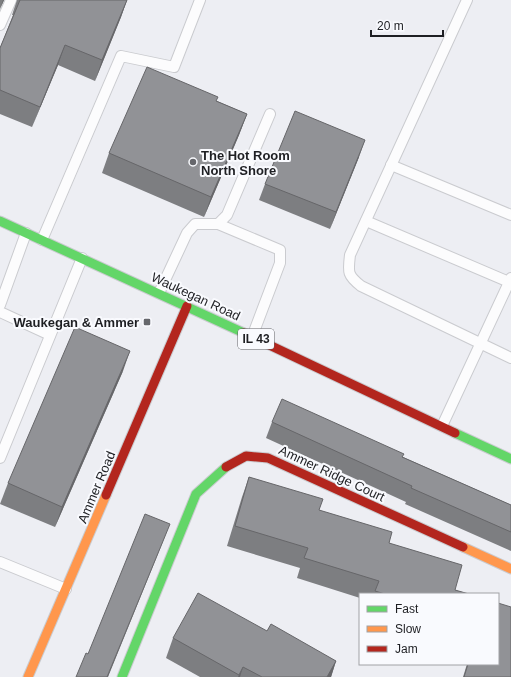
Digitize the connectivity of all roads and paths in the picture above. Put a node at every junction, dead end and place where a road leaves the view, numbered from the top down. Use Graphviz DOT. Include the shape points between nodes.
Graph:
graph roads {
  1 [pos="11,0"];
  2 [pos="200,0"];
  3 [pos="467,0"];
  4 [pos="0,25"];
  5 [pos="270,114"];
  6 [pos="391,165"];
  7 [pos="511,215"];
  8 [pos="366,220"];
  9 [pos="0,221"];
  10 [pos="218,224"];
  11 [pos="26,233"];
  12 [pos="42,240"];
  13 [pos="82,258"];
  14 [pos="510,280"];
  15 [pos="159,293"];
  16 [pos="0,305"];
  17 [pos="187,306"];
  18 [pos="0,312"];
  19 [pos="50,335"];
  20 [pos="252,336"];
  21 [pos="482,344"];
  22 [pos="511,358"];
  23 [pos="442,426"];
  24 [pos="0,458"];
  25 [pos="511,459"];
  26 [pos="0,562"];
  27 [pos="511,569"];
  28 [pos="66,589"];
  29 [pos="28,677"];
  30 [pos="122,677"];
  1 -- 4 [label="lane"];
  2 -- 12 [label="lane" via="174,67 121,56"];
  3 -- 6 [label="lane"];
  5 -- 10 [label="lane" via="226,215"];
  6 -- 7 [label="lane"];
  6 -- 8 [label="lane"];
  8 -- 14 [label="lane"];
  8 -- 21 [label="lane" via="350,255 348,271 351,278 361,286"];
  9 -- 11 [label="street, Waukegan Road / IL 43"];
  10 -- 15 [label="lane" via="195,224 187,233"];
  10 -- 20 [label="lane" via="280,250 280,263"];
  11 -- 12 [label="street, Waukegan Road / IL 43"];
  11 -- 16 [label="lane"];
  12 -- 13 [label="street, Waukegan Road / IL 43"];
  13 -- 15 [label="street, Waukegan Road / IL 43"];
  13 -- 19 [label="lane"];
  14 -- 21 [label="lane"];
  15 -- 17 [label="street, Waukegan Road / IL 43"];
  17 -- 20 [label="street, Waukegan Road / IL 43"];
  17 -- 28 [label="street, Ammer Road"];
  18 -- 19 [label="lane"];
  19 -- 24 [label="lane"];
  20 -- 23 [label="street, Waukegan Road / IL 43"];
  21 -- 22 [label="lane"];
  21 -- 23 [label="lane"];
  23 -- 25 [label="street, Waukegan Road / IL 43"];
  26 -- 28 [label="lane"];
  27 -- 30 [label="street, Ammer Ridge Court" via="268,458 246,456 223,468 196,494"];
  28 -- 29 [label="street, Ammer Road"];
}
